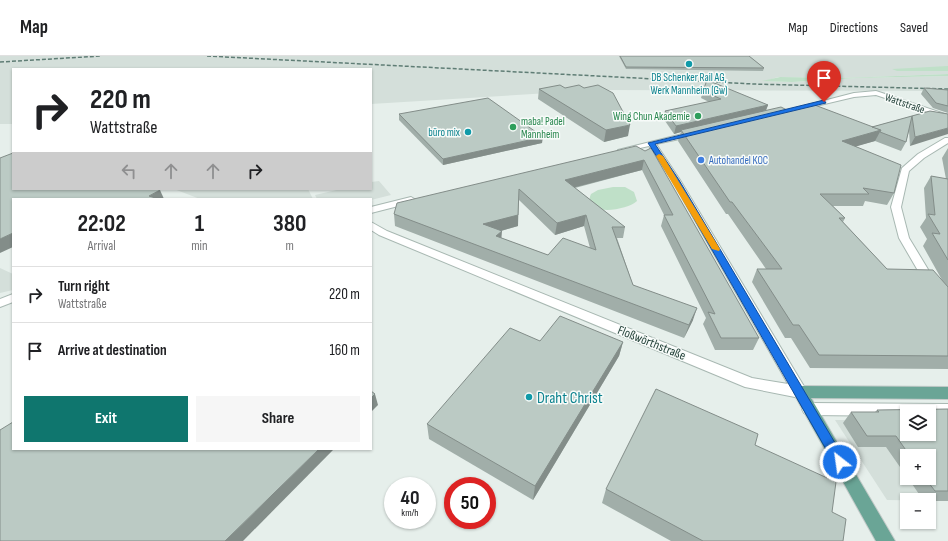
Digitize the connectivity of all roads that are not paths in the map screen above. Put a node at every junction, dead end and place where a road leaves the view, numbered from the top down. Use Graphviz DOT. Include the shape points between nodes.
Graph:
graph roads {
  1 [pos="794,109"];
  2 [pos="948,117"];
  3 [pos="705,130"];
  4 [pos="948,140"];
  5 [pos="651,143"];
  6 [pos="614,152"];
  7 [pos="417,198"];
  8 [pos="372,210"];
  9 [pos="372,226"];
  10 [pos="12,298"];
  11 [pos="948,302"];
  12 [pos="0,303"];
  13 [pos="800,392"];
  14 [pos="948,393"];
  15 [pos="809,409"];
  16 [pos="948,410"];
  17 [pos="886,541"];
  1 -- 2 [label="street, Wattstraße" via="854,94 876,93"];
  3 -- 5 [label="street"];
  4 -- 11 [label="street" via="921,156 905,170 896,207 904,238 928,278"];
  5 -- 6 [label="street"];
  5 -- 13 [label="street" via="676,180"];
  7 -- 8 [label="street"];
  9 -- 13 [label="street, Floßwörthstraße" via="384,233 750,383"];
  10 -- 12 [label="street"];
  13 -- 14 [label="main road, Floßwörthstraße"];
  13 -- 15 [label="main road"];
  15 -- 16 [label="street"];
  15 -- 17 [label="main road"];
}
